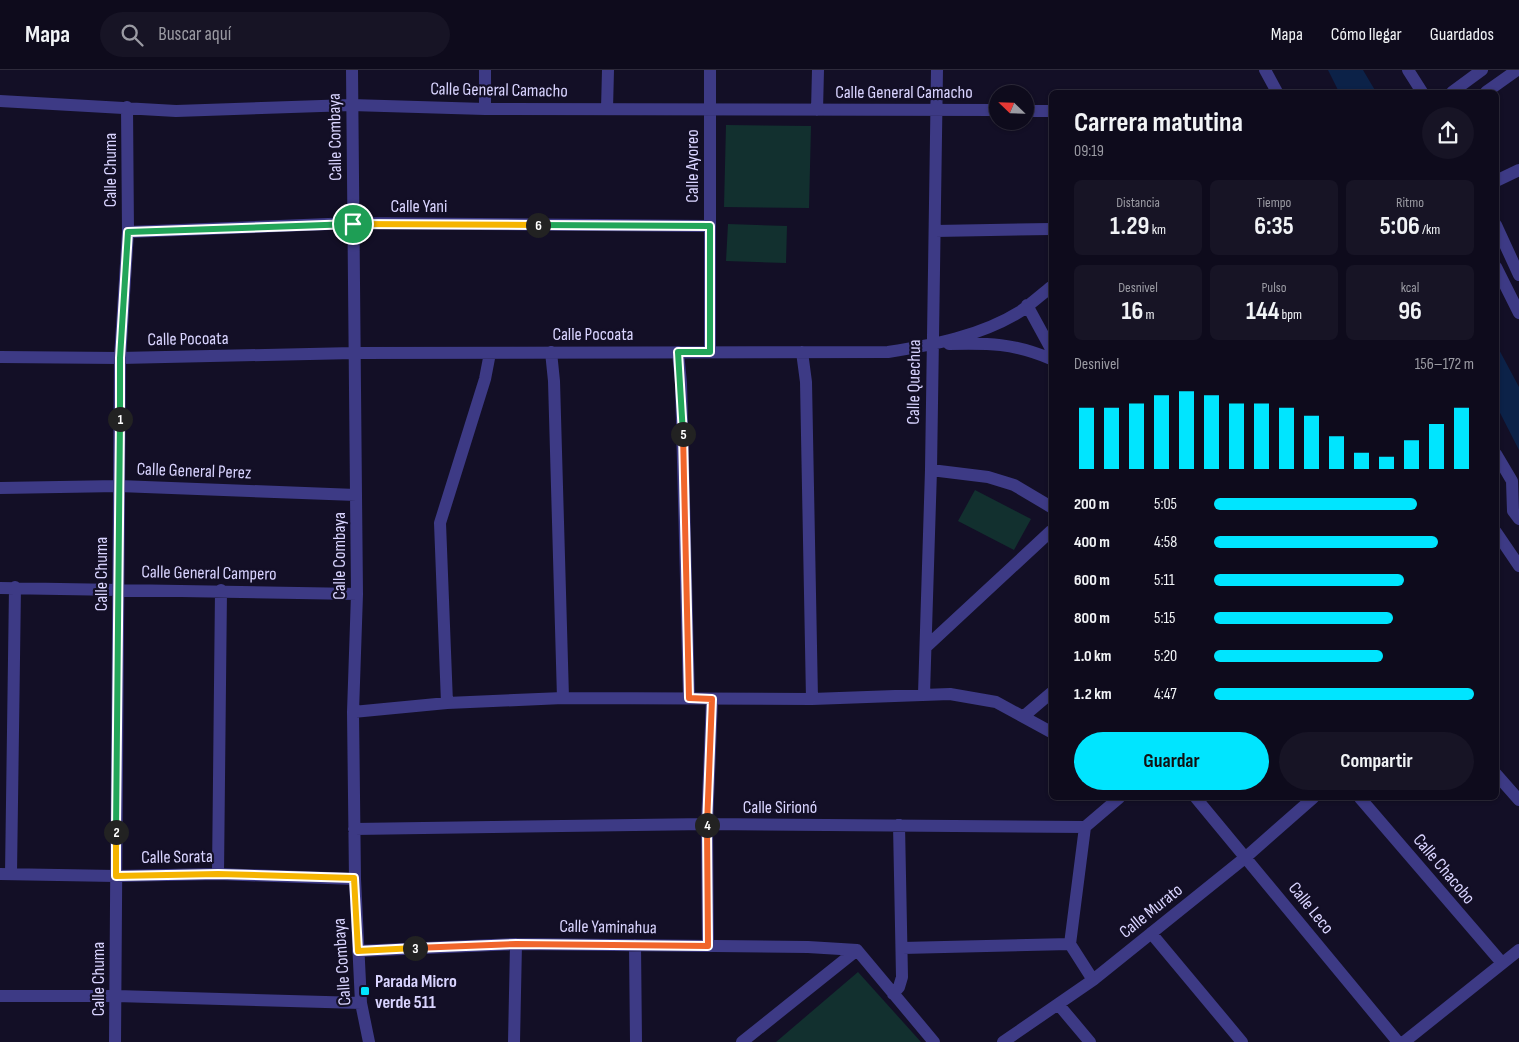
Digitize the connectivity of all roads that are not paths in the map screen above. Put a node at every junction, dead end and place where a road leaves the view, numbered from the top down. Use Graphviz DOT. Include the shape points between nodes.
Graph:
graph roads {
  1 [pos="352,70"];
  2 [pos="484,70"];
  3 [pos="608,70"];
  4 [pos="710,70"];
  5 [pos="818,70"];
  6 [pos="937,70"];
  7 [pos="1265,70"];
  8 [pos="1408,70"];
  9 [pos="1482,70"];
  10 [pos="1517,70"];
  11 [pos="1276,90"];
  12 [pos="1421,90"];
  13 [pos="1455,90"];
  14 [pos="1489,90"];
  15 [pos="0,101"];
  16 [pos="351,105"];
  17 [pos="127,106"];
  18 [pos="485,108"];
  19 [pos="607,109"];
  20 [pos="710,109"];
  21 [pos="937,109"];
  22 [pos="817,110"];
  23 [pos="989,110"];
  24 [pos="1034,110"];
  25 [pos="1049,111"];
  26 [pos="1519,170"];
  27 [pos="1499,179"];
  28 [pos="353,224"];
  29 [pos="710,226"];
  30 [pos="1049,229"];
  31 [pos="1499,230"];
  32 [pos="935,231"];
  33 [pos="128,232"];
  34 [pos="1517,267"];
  35 [pos="1499,274"];
  36 [pos="1049,289"];
  37 [pos="1027,306"];
  38 [pos="1519,313"];
  39 [pos="932,345"];
  40 [pos="1049,345"];
  41 [pos="551,352"];
  42 [pos="678,352"];
  43 [pos="710,352"];
  44 [pos="802,352"];
  45 [pos="354,353"];
  46 [pos="490,353"];
  47 [pos="0,357"];
  48 [pos="120,358"];
  49 [pos="1049,358"];
  50 [pos="1499,459"];
  51 [pos="931,470"];
  52 [pos="119,486"];
  53 [pos="0,488"];
  54 [pos="356,495"];
  55 [pos="1049,506"];
  56 [pos="1519,519"];
  57 [pos="1049,534"];
  58 [pos="1499,536"];
  59 [pos="1519,566"];
  60 [pos="15,587"];
  61 [pos="0,588"];
  62 [pos="119,590"];
  63 [pos="221,590"];
  64 [pos="357,594"];
  65 [pos="927,646"];
  66 [pos="924,694"];
  67 [pos="1049,695"];
  68 [pos="564,698"];
  69 [pos="689,698"];
  70 [pos="712,699"];
  71 [pos="812,699"];
  72 [pos="447,703"];
  73 [pos="353,712"];
  74 [pos="1024,716"];
  75 [pos="1049,731"];
  76 [pos="1499,776"];
  77 [pos="1514,786"];
  78 [pos="1117,800"];
  79 [pos="1198,800"];
  80 [pos="1311,800"];
  81 [pos="1362,800"];
  82 [pos="1519,800"];
  83 [pos="707,824"];
  84 [pos="899,825"];
  85 [pos="1085,827"];
  86 [pos="354,830"];
  87 [pos="1246,857"];
  88 [pos="6,874"];
  89 [pos="218,874"];
  90 [pos="116,876"];
  91 [pos="354,878"];
  92 [pos="1151,933"];
  93 [pos="516,944"];
  94 [pos="1070,944"];
  95 [pos="635,945"];
  96 [pos="708,946"];
  97 [pos="902,948"];
  98 [pos="857,950"];
  99 [pos="1519,950"];
  100 [pos="358,951"];
  101 [pos="1502,963"];
  102 [pos="1093,980"];
  103 [pos="893,994"];
  104 [pos="0,996"];
  105 [pos="116,996"];
  106 [pos="361,1003"];
  107 [pos="1058,1004"];
  108 [pos="115,1042"];
  109 [pos="369,1042"];
  110 [pos="514,1042"];
  111 [pos="636,1042"];
  112 [pos="742,1042"];
  113 [pos="934,1042"];
  114 [pos="1004,1042"];
  115 [pos="1090,1042"];
  116 [pos="1242,1042"];
  117 [pos="1398,1042"];
  118 [pos="1404,1042"];
  1 -- 16 [label="street, Calle Combaya"];
  2 -- 18 [label="street"];
  3 -- 19 [label="street"];
  4 -- 20 [label="street, Calle Ayoreo"];
  5 -- 22 [label="street"];
  6 -- 21 [label="street, Calle Quechua"];
  7 -- 11 [label="street"];
  8 -- 12 [label="street"];
  9 -- 13 [label="street"];
  10 -- 14 [label="street"];
  15 -- 17 [label="street, Calle General Camacho"];
  16 -- 17 [label="street, Calle General Camacho" via="176,111"];
  16 -- 18 [label="street, Calle General Camacho"];
  16 -- 28 [label="street, Calle Combaya"];
  17 -- 33 [label="street, Calle Chuma"];
  18 -- 19 [label="street, Calle General Camacho"];
  19 -- 20 [label="street, Calle General Camacho"];
  20 -- 22 [label="street, Calle General Camacho"];
  20 -- 29 [label="street, Calle Ayoreo"];
  21 -- 22 [label="street, Calle General Camacho"];
  21 -- 23 [label="street, Calle General Camacho"];
  21 -- 32 [label="street, Calle Quechua"];
  24 -- 25 [label="street"];
  26 -- 27 [label="street"];
  28 -- 29 [label="street, Calle Yani"];
  28 -- 33 [label="street, Calle Yani"];
  28 -- 45 [label="street, Calle Combaya"];
  29 -- 43 [label="street, Calle Ayoreo"];
  30 -- 32 [label="street"];
  31 -- 34 [label="street"];
  32 -- 39 [label="street, Calle Quechua"];
  33 -- 48 [label="street, Calle Chuma"];
  35 -- 38 [label="street"];
  36 -- 37 [label="street, Calle Pocoata"];
  37 -- 39 [label="street, Calle Pocoata" via="990,327"];
  37 -- 40 [label="street"];
  39 -- 44 [label="street, Calle Pocoata" via="888,352"];
  39 -- 49 [label="street" via="994,343 1030,350"];
  39 -- 51 [label="street, Calle Quechua"];
  41 -- 42 [label="street, Calle Pocoata"];
  41 -- 46 [label="street, Calle Pocoata"];
  41 -- 68 [label="street"];
  42 -- 43 [label="street, Calle Pocoata"];
  42 -- 69 [label="street"];
  43 -- 44 [label="street, Calle Pocoata"];
  44 -- 71 [label="street" via="806,382"];
  45 -- 46 [label="street, Calle Pocoata"];
  45 -- 48 [label="street, Calle Pocoata"];
  45 -- 54 [label="street, Calle Combaya"];
  46 -- 72 [label="street" via="485,379 440,523"];
  47 -- 48 [label="street, Calle Pocoata"];
  48 -- 52 [label="street, Calle Chuma"];
  50 -- 56 [label="street" via="1512,481 1513,510"];
  51 -- 55 [label="street" via="988,476 1014,485"];
  51 -- 65 [label="street, Calle Quechua"];
  52 -- 53 [label="street, Calle General Perez"];
  52 -- 54 [label="street, Calle General Perez"];
  52 -- 62 [label="street, Calle Chuma"];
  54 -- 64 [label="street, Calle Combaya"];
  57 -- 65 [label="street"];
  58 -- 59 [label="street"];
  60 -- 61 [label="street, Calle General Campero"];
  60 -- 62 [label="street, Calle General Campero"];
  60 -- 88 [label="street"];
  62 -- 63 [label="street, Calle General Campero"];
  62 -- 90 [label="street, Calle Chuma"];
  63 -- 64 [label="street, Calle General Campero"];
  63 -- 89 [label="street"];
  64 -- 73 [label="street, Calle Combaya"];
  65 -- 66 [label="street, Calle Quechua"];
  66 -- 71 [label="street"];
  66 -- 74 [label="street" via="950,694 996,702"];
  67 -- 74 [label="street"];
  68 -- 69 [label="street"];
  68 -- 72 [label="street"];
  69 -- 70 [label="street"];
  70 -- 71 [label="street"];
  70 -- 83 [label="street"];
  72 -- 73 [label="street"];
  73 -- 86 [label="street, Calle Combaya"];
  74 -- 75 [label="street"];
  76 -- 77 [label="street"];
  77 -- 82 [label="street"];
  78 -- 85 [label="street"];
  79 -- 87 [label="street, Calle Leco"];
  80 -- 87 [label="street, Calle Murato"];
  81 -- 101 [label="street, Calle Chacobo"];
  83 -- 84 [label="street, Calle Sirionó"];
  83 -- 86 [label="street, Calle Sirionó"];
  83 -- 96 [label="street"];
  84 -- 85 [label="street, Calle Sirionó"];
  84 -- 97 [label="street"];
  85 -- 94 [label="street"];
  86 -- 91 [label="street, Calle Combaya"];
  87 -- 92 [label="street, Calle Murato"];
  87 -- 117 [label="street, Calle Leco"];
  88 -- 90 [label="street, Calle Sorata"];
  89 -- 90 [label="street, Calle Sorata"];
  89 -- 91 [label="street, Calle Sorata"];
  90 -- 105 [label="street, Calle Chuma"];
  91 -- 100 [label="street, Calle Combaya"];
  92 -- 102 [label="street, Calle Murato"];
  92 -- 116 [label="street"];
  93 -- 95 [label="street, Calle Yaminahua"];
  93 -- 100 [label="street, Calle Yaminahua"];
  93 -- 110 [label="street"];
  94 -- 97 [label="street"];
  94 -- 102 [label="street"];
  95 -- 96 [label="street, Calle Yaminahua"];
  95 -- 111 [label="street"];
  96 -- 98 [label="street, Calle Yaminahua"];
  97 -- 103 [label="street" via="902,977"];
  98 -- 103 [label="street"];
  98 -- 112 [label="street"];
  99 -- 101 [label="street"];
  100 -- 106 [label="street, Calle Combaya"];
  101 -- 118 [label="street"];
  102 -- 107 [label="street, Calle Murato"];
  103 -- 113 [label="street"];
  104 -- 105 [label="street"];
  105 -- 106 [label="street"];
  105 -- 108 [label="street, Calle Chuma"];
  106 -- 109 [label="street, Calle Combaya"];
  107 -- 114 [label="street, Calle Murato"];
  107 -- 115 [label="street"];
}
